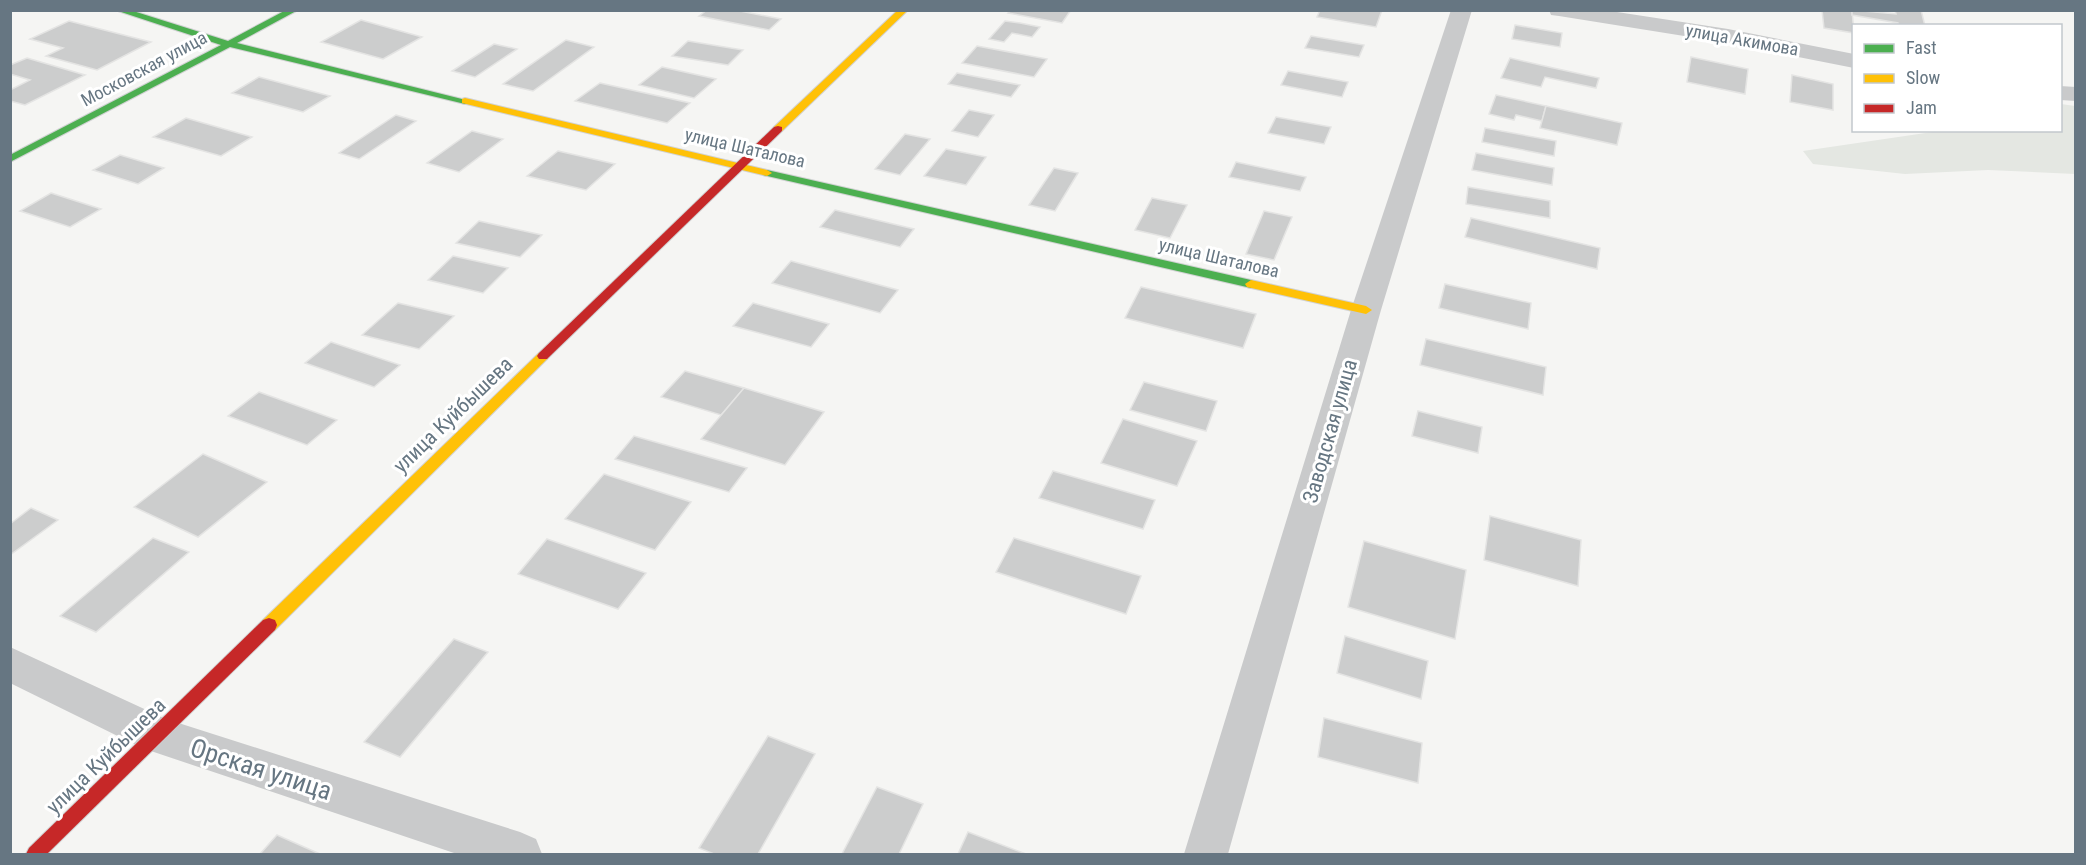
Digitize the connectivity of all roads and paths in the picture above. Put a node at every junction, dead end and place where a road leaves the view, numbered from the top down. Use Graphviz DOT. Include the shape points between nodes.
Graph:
graph roads {
  1 [pos="119,10"];
  2 [pos="294,10"];
  3 [pos="904,10"];
  4 [pos="1462,10"];
  5 [pos="1559,10"];
  6 [pos="228,44"];
  7 [pos="1852,61"];
  8 [pos="10,159"];
  9 [pos="738,165"];
  10 [pos="1366,310"];
  11 [pos="10,664"];
  12 [pos="157,735"];
  13 [pos="34,855"];
  14 [pos="520,855"];
  15 [pos="1206,855"];
  1 -- 6 [label="street, улица Шаталова"];
  2 -- 6 [label="street, Московская улица"];
  3 -- 9 [label="street, улица Куйбышева"];
  4 -- 10 [label="street, Заводская улица"];
  5 -- 7 [label="street, улица Акимова" via="1728,36"];
  6 -- 8 [label="street, Московская улица"];
  6 -- 9 [label="street, улица Шаталова"];
  9 -- 10 [label="street, улица Шаталова"];
  9 -- 12 [label="street, улица Куйбышева"];
  10 -- 15 [label="street, Заводская улица"];
  11 -- 12 [label="street, Орская улица"];
  12 -- 13 [label="street, улица Куйбышева"];
  12 -- 14 [label="street, Орская улица"];
}
